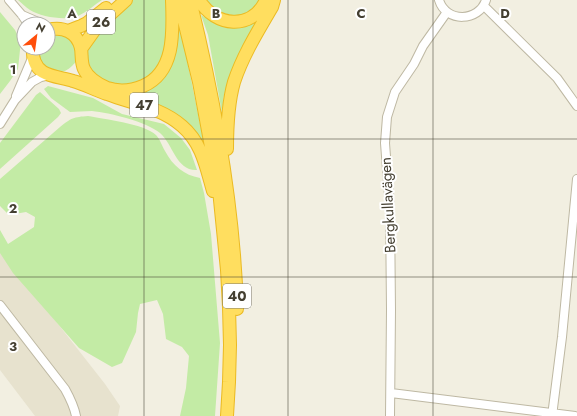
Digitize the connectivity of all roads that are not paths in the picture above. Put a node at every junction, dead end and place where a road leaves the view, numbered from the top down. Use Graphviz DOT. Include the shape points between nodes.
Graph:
graph roads {
  1 [pos="9,0"];
  2 [pos="115,0"];
  3 [pos="126,0"];
  4 [pos="172,0"];
  5 [pos="179,0"];
  6 [pos="190,0"];
  7 [pos="199,0"];
  8 [pos="266,0"];
  9 [pos="274,0"];
  10 [pos="439,0"];
  11 [pos="485,3"];
  12 [pos="447,12"];
  13 [pos="22,15"];
  14 [pos="56,28"];
  15 [pos="68,30"];
  16 [pos="81,52"];
  17 [pos="32,56"];
  18 [pos="34,56"];
  19 [pos="53,76"];
  20 [pos="15,100"];
  21 [pos="577,106"];
  22 [pos="0,124"];
  23 [pos="226,176"];
  24 [pos="577,179"];
  25 [pos="223,233"];
  26 [pos="0,305"];
  27 [pos="391,393"];
  28 [pos="552,414"];
  29 [pos="76,416"];
  30 [pos="227,416"];
  31 [pos="235,416"];
  32 [pos="390,416"];
  33 [pos="575,416"];
  1 -- 13 [label="street"];
  2 -- 15 [label="highway, 26" via="87,24"];
  3 -- 16 [label="highway, 26" via="96,28"];
  4 -- 16 [label="highway, 26" via="171,46 164,68 153,81 124,91 100,85 83,68"];
  5 -- 25 [label="highway, 40" via="212,148"];
  6 -- 23 [label="highway, 40" via="214,105"];
  7 -- 8 [label="highway" via="215,17 239,22 254,16"];
  9 -- 23 [label="highway" via="234,82 228,119"];
  10 -- 12 [label="street"];
  11 -- 12 [label="street" via="478,12 467,17 454,16"];
  11 -- 21 [label="street" via="557,78"];
  12 -- 27 [label="street, Bergkullavägen" via="422,46 414,64 395,92 387,117 385,143 390,210"];
  14 -- 15 [label="highway"];
  15 -- 16 [label="highway" via="79,42"];
  16 -- 19 [label="highway" via="76,67 64,75"];
  17 -- 20 [label="street"];
  18 -- 19 [label="highway" via="39,68"];
  19 -- 20 [label="street" via="36,78"];
  19 -- 25 [label="highway, 47" via="146,106 183,126 192,135 203,156"];
  20 -- 22 [label="street"];
  23 -- 31 [label="highway, 40" via="237,282"];
  24 -- 28 [label="street"];
  25 -- 30 [label="highway, 40" via="229,307 230,367"];
  26 -- 29 [label="street" via="65,389 75,408"];
  27 -- 28 [label="street"];
  27 -- 32 [label="street, Bergkullavägen"];
  28 -- 33 [label="street"];
}
